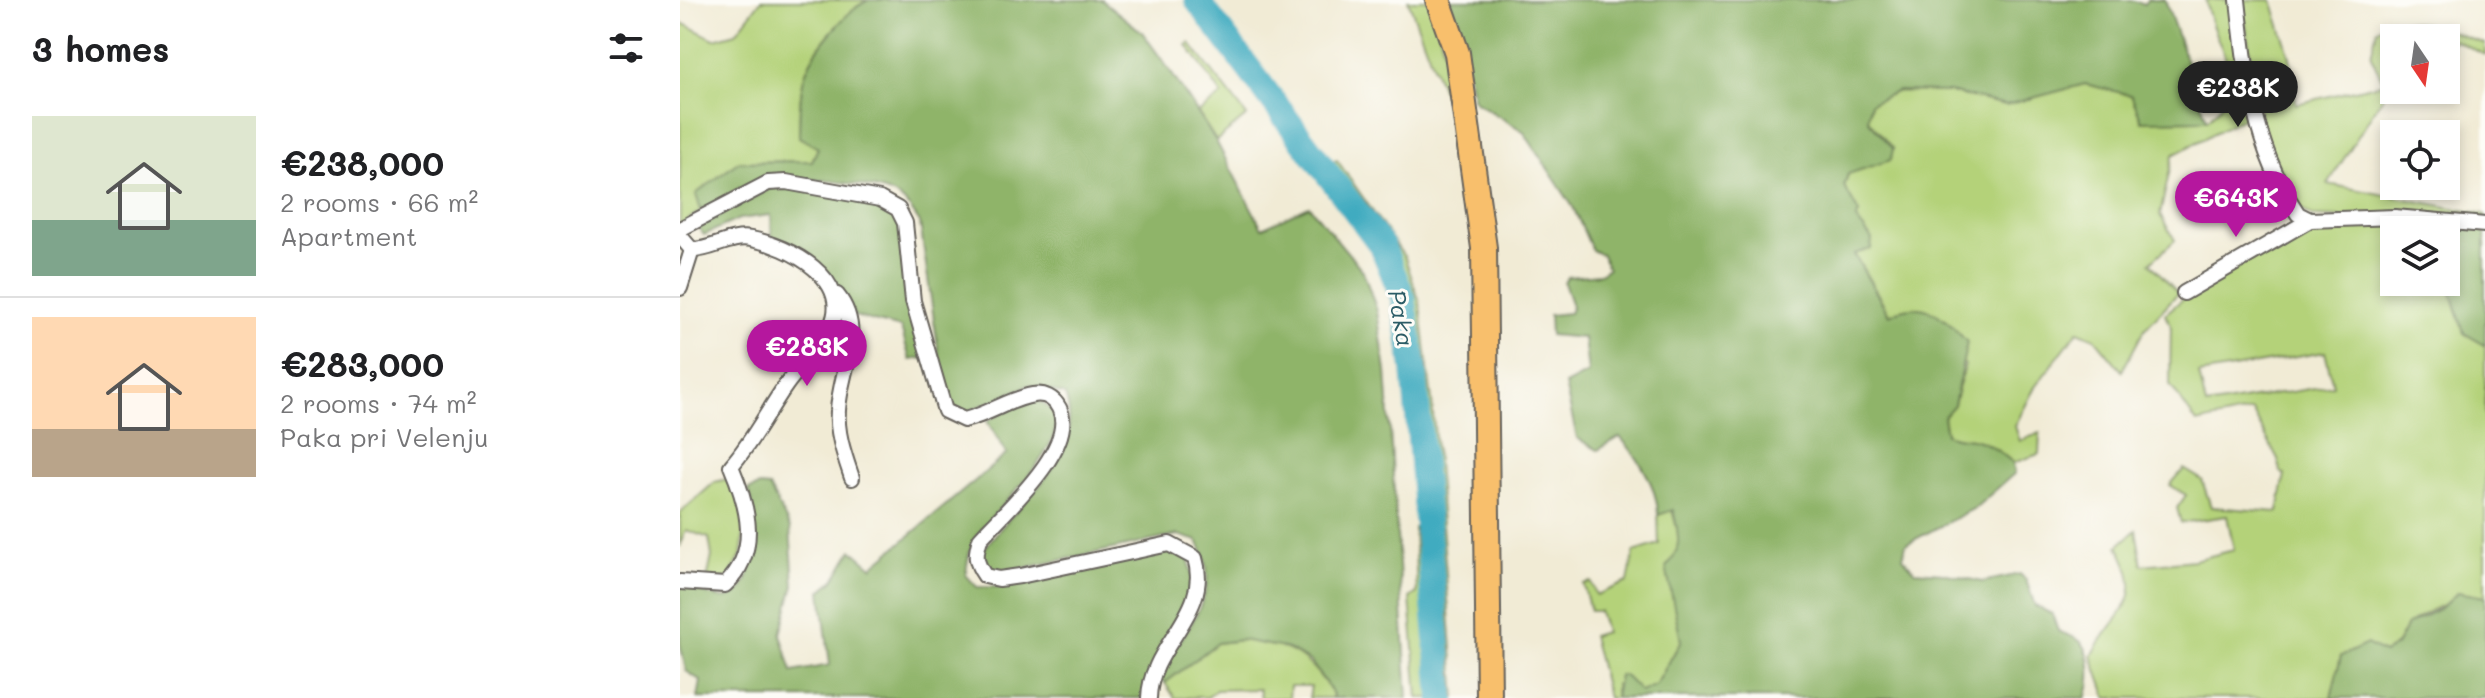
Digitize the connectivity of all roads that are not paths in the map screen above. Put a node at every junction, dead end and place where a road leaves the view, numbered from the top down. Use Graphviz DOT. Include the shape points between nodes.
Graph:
graph roads {
  1 [pos="1438,0"];
  2 [pos="2238,0"];
  3 [pos="2310,220"];
  4 [pos="2485,225"];
  5 [pos="680,229"];
  6 [pos="680,236"];
  7 [pos="692,250"];
  8 [pos="680,288"];
  9 [pos="834,292"];
  10 [pos="2184,293"];
  11 [pos="852,478"];
  12 [pos="680,582"];
  13 [pos="1149,698"];
  14 [pos="1489,698"];
  1 -- 14 [label="main road" via="1460,67 1484,248"];
  2 -- 3 [label="street" via="2253,115 2288,199"];
  3 -- 4 [label="street" via="2395,217"];
  3 -- 10 [label="street"];
  5 -- 13 [label="street" via="768,183 880,199 898,209 905,223 913,301 945,411 964,420 1046,395 1063,417 1054,454 980,539 977,565 985,576 1020,576 1169,544 1195,558 1199,592 1161,655"];
  6 -- 7 [label="street"];
  7 -- 8 [label="street"];
  7 -- 9 [label="street" via="750,238 802,260 823,275"];
  9 -- 11 [label="street" via="851,325 837,412"];
  9 -- 12 [label="street" via="837,307 822,341 731,466 748,515 749,537 736,574 725,585"];
}
